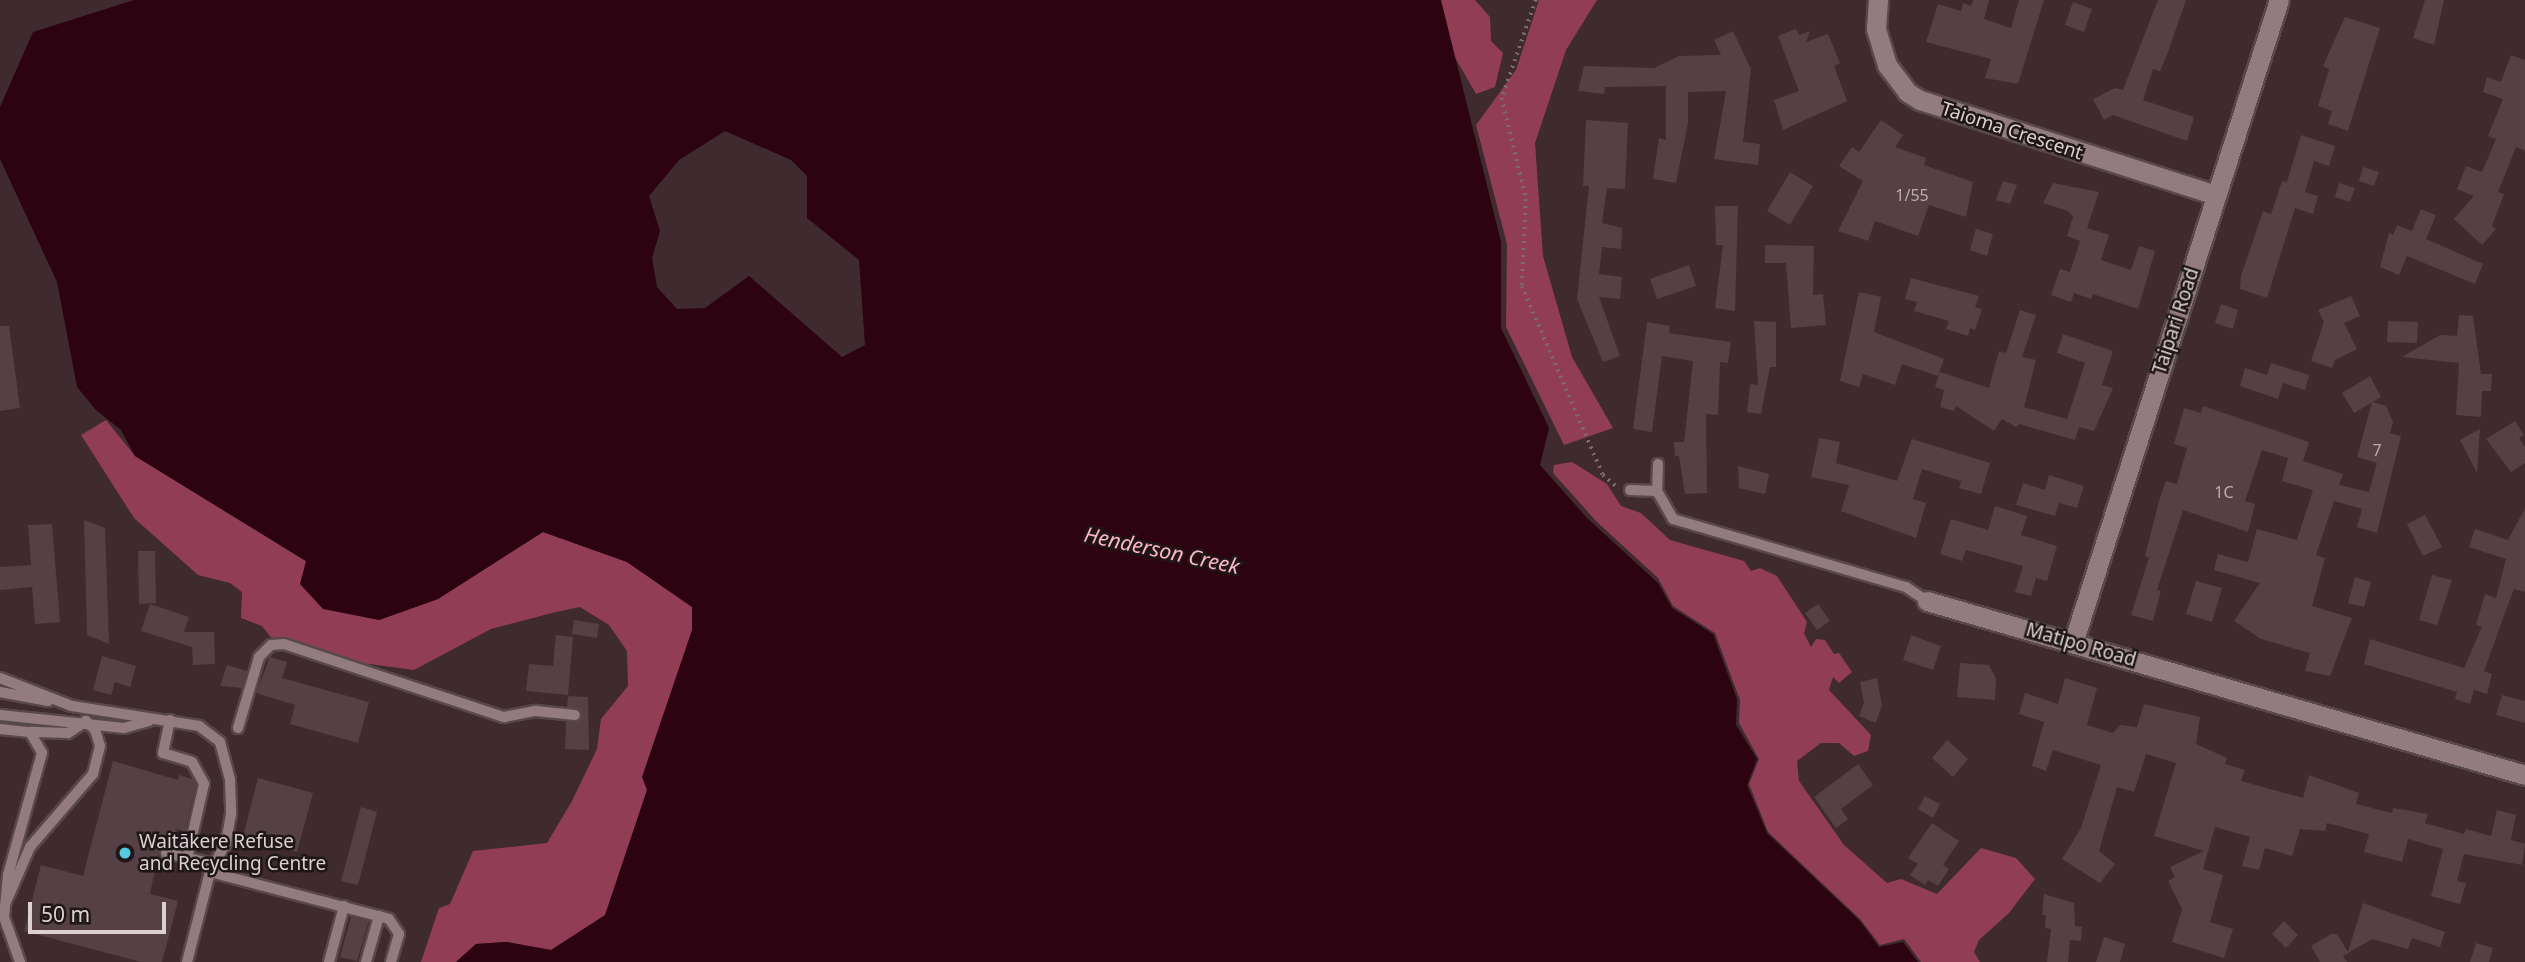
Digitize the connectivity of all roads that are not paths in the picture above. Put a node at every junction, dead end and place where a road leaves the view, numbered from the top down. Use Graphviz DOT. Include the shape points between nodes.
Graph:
graph roads {
  1 [pos="1878,0"];
  2 [pos="2279,0"];
  3 [pos="2216,195"];
  4 [pos="1658,464"];
  5 [pos="1627,490"];
  6 [pos="1657,491"];
  7 [pos="1927,601"];
  8 [pos="2073,643"];
  9 [pos="0,678"];
  10 [pos="0,692"];
  11 [pos="72,706"];
  12 [pos="0,715"];
  13 [pos="575,715"];
  14 [pos="156,719"];
  15 [pos="170,720"];
  16 [pos="86,721"];
  17 [pos="237,728"];
  18 [pos="0,729"];
  19 [pos="30,732"];
  20 [pos="2525,775"];
  21 [pos="166,853"];
  22 [pos="187,858"];
  23 [pos="212,868"];
  24 [pos="6,902"];
  25 [pos="344,905"];
  26 [pos="379,916"];
  27 [pos="20,962"];
  28 [pos="187,962"];
  29 [pos="329,962"];
  30 [pos="366,962"];
  31 [pos="391,962"];
  1 -- 3 [label="street, Taioma Crescent" via="1879,47 1892,76 1913,96 1954,114"];
  2 -- 3 [label="street, Taipari Road"];
  3 -- 8 [label="street, Taipari Road"];
  4 -- 6 [label="lane"];
  5 -- 6 [label="lane"];
  6 -- 7 [label="lane, Matipo Road" via="1673,519 1906,587"];
  7 -- 8 [label="street, Matipo Road"];
  8 -- 20 [label="street, Matipo Road"];
  9 -- 11 [label="lane"];
  10 -- 11 [label="lane"];
  11 -- 14 [label="lane"];
  12 -- 16 [label="lane"];
  13 -- 17 [label="lane" via="536,711 504,718 284,644 271,645 259,657"];
  14 -- 15 [label="lane"];
  14 -- 16 [label="lane" via="124,728"];
  15 -- 22 [label="lane" via="163,753 192,762 204,784"];
  15 -- 23 [label="lane" via="199,726 220,742 230,780 230,814 226,843"];
  16 -- 19 [label="lane" via="68,733"];
  16 -- 24 [label="lane" via="100,746 93,774 30,847"];
  18 -- 19 [label="lane"];
  19 -- 24 [label="lane" via="42,753 41,766 16,840"];
  21 -- 22 [label="lane"];
  22 -- 23 [label="lane"];
  23 -- 25 [label="lane"];
  23 -- 28 [label="lane"];
  24 -- 27 [label="lane" via="10,943"];
  25 -- 26 [label="lane"];
  25 -- 29 [label="lane"];
  26 -- 30 [label="lane"];
  26 -- 31 [label="lane" via="397,927"];
}
